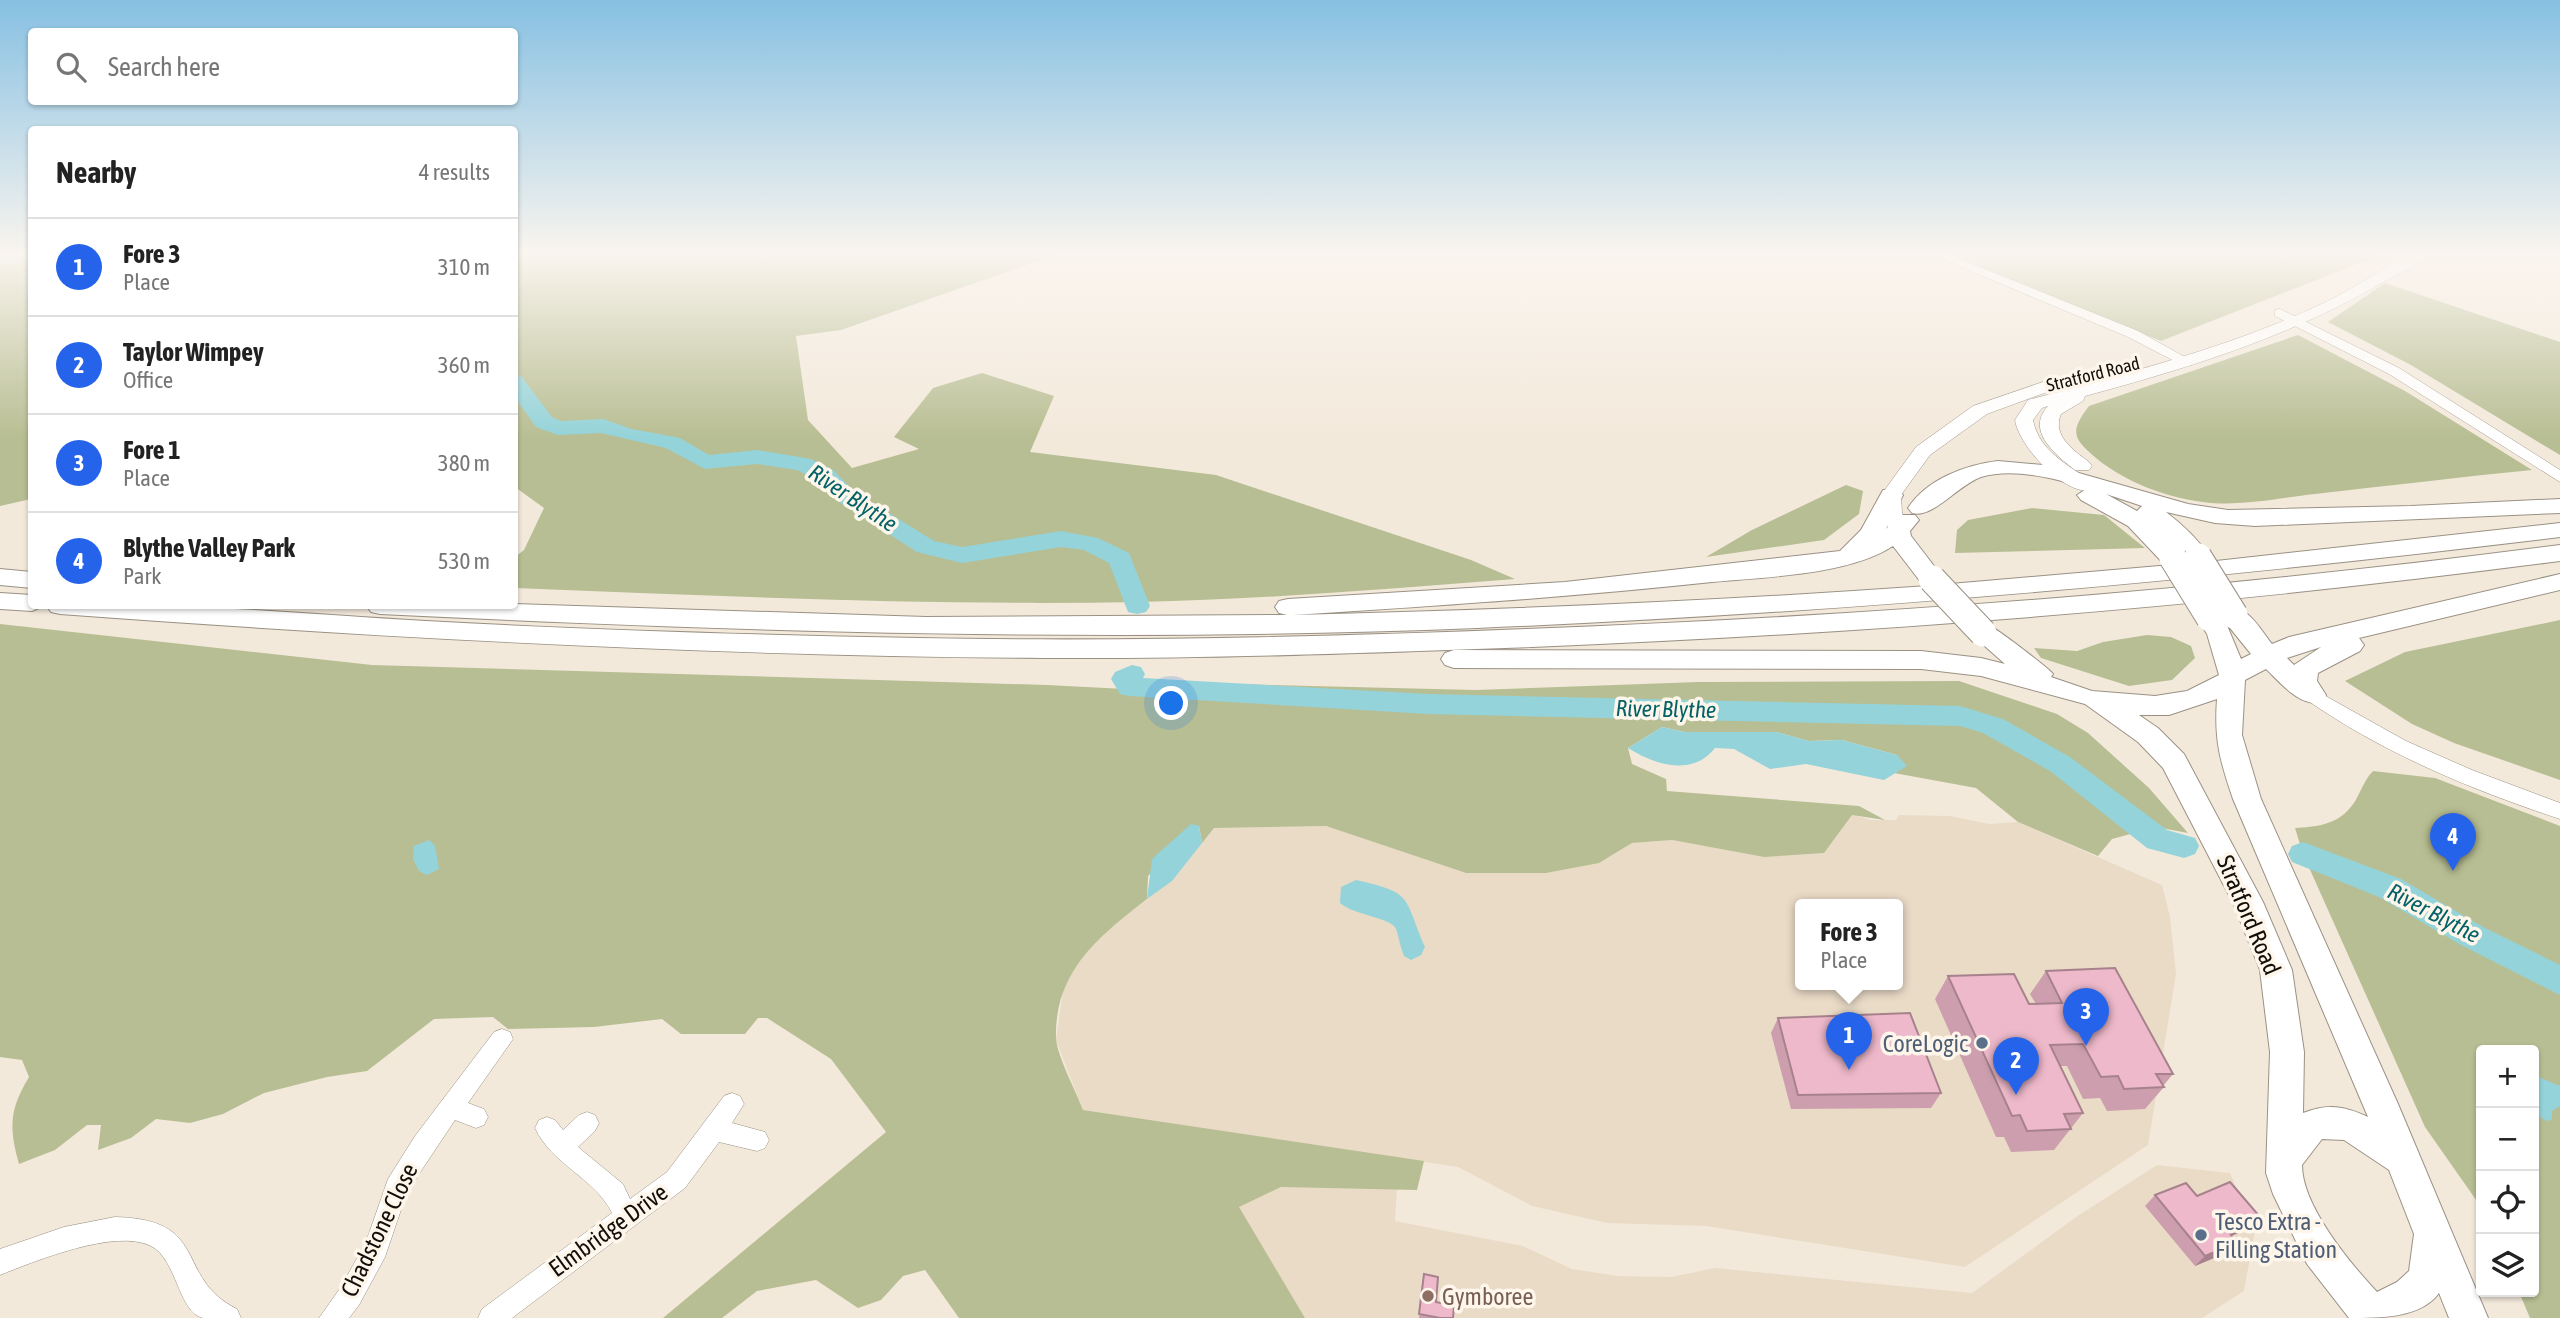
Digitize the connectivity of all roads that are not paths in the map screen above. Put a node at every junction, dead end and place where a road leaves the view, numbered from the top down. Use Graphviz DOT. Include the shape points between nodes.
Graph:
graph roads {
  1 [pos="2078,315"];
  2 [pos="2293,315"];
  3 [pos="2287,317"];
  4 [pos="2179,358"];
  5 [pos="2133,378"];
  6 [pos="2556,474"];
  7 [pos="2071,475"];
  8 [pos="1891,495"];
  9 [pos="2111,496"];
  10 [pos="2560,506"];
  11 [pos="1920,508"];
  12 [pos="2560,530"];
  13 [pos="1898,531"];
  14 [pos="2560,553"];
  15 [pos="1835,559"];
  16 [pos="0,577"];
  17 [pos="28,580"];
  18 [pos="2560,582"];
  19 [pos="0,601"];
  20 [pos="28,603"];
  21 [pos="99,609"];
  22 [pos="432,609"];
  23 [pos="2222,616"];
  24 [pos="2405,621"];
  25 [pos="873,626"];
  26 [pos="633,640"];
  27 [pos="2267,656"];
  28 [pos="2231,678"];
  29 [pos="2313,695"];
  30 [pos="2089,698"];
  31 [pos="2560,811"];
  32 [pos="502,1039"];
  33 [pos="732,1104"];
  34 [pos="450,1108"];
  35 [pos="476,1117"];
  36 [pos="587,1123"];
  37 [pos="714,1130"];
  38 [pos="757,1140"];
  39 [pos="2285,1159"];
  40 [pos="2403,1159"];
  41 [pos="626,1216"];
  42 [pos="2431,1231"];
  43 [pos="0,1262"];
  44 [pos="2374,1316"];
  45 [pos="228,1318"];
  46 [pos="332,1318"];
  47 [pos="491,1318"];
  48 [pos="2469,1318"];
  1 -- 4 [label="street"];
  2 -- 3 [label="main road, Stratford Road"];
  3 -- 4 [label="main road, Stratford Road"];
  3 -- 6 [label="street" via="2394,371"];
  4 -- 5 [label="main road, Stratford Road"];
  4 -- 8 [label="main road, Stratford Road" via="2056,383 1980,410 1923,451"];
  5 -- 7 [label="main road, Stratford Road" via="2047,398 2028,412 2024,429 2030,440"];
  5 -- 9 [label="main road" via="2062,404 2049,417 2055,443"];
  7 -- 9 [label="highway"];
  7 -- 11 [label="highway" via="2011,468 1980,470 1951,481"];
  8 -- 13 [label="main road"];
  8 -- 15 [label="highway" via="1863,542"];
  9 -- 10 [label="highway" via="2219,517"];
  9 -- 11 [label="highway" via="2010,481 1979,485"];
  9 -- 23 [label="highway, bridge" via="2150,530"];
  9 -- 23 [label="highway, bridge" via="2168,524 2198,557"];
  11 -- 13 [label="highway"];
  12 -- 25 [label="highway" via="2355,557 1800,606 1406,623"];
  13 -- 15 [label="highway" via="1865,553"];
  13 -- 30 [label="highway, bridge" via="1932,579 1983,633 2032,670"];
  14 -- 26 [label="highway" via="2260,590 1805,626 1218,648"];
  15 -- 25 [label="highway" via="1565,590 1381,603"];
  16 -- 17 [label="highway"];
  18 -- 24 [label="highway"];
  19 -- 20 [label="highway"];
  21 -- 26 [label="highway" via="294,624"];
  22 -- 25 [label="highway"];
  23 -- 27 [label="highway"];
  23 -- 28 [label="highway, Stratford Road" via="2220,634"];
  24 -- 27 [label="highway" via="2289,646"];
  24 -- 29 [label="highway" via="2320,657 2305,668 2303,683"];
  26 -- 30 [label="highway" via="816,659 1921,660 1981,667"];
  27 -- 28 [label="highway"];
  27 -- 29 [label="highway"];
  28 -- 30 [label="highway" via="2178,705 2143,707"];
  28 -- 40 [label="highway, Stratford Road" via="2228,734 2247,799"];
  29 -- 31 [label="street" via="2361,725 2436,761"];
  30 -- 39 [label="highway, Stratford Road" via="2148,734 2174,761 2259,927 2276,970 2283,1007"];
  32 -- 34 [label="street, Chadstone Close"];
  33 -- 37 [label="street, Elmbridge Drive"];
  34 -- 35 [label="street"];
  34 -- 46 [label="street, Chadstone Close" via="397,1187 376,1248 350,1296"];
  36 -- 41 [label="street" via="554,1137 614,1192"];
  37 -- 38 [label="street"];
  37 -- 41 [label="street, Elmbridge Drive" via="676,1180"];
  39 -- 40 [label="highway" via="2312,1126 2328,1122 2357,1129"];
  39 -- 44 [label="highway, Stratford Road" via="2288,1189 2320,1254"];
  40 -- 42 [label="highway, Stratford Road"];
  41 -- 47 [label="street, Elmbridge Drive"];
  42 -- 44 [label="highway" via="2430,1273 2423,1285"];
  42 -- 48 [label="highway, Stratford Road"];
  43 -- 45 [label="street" via="55,1242 119,1228 155,1234 173,1248 206,1309"];
}
